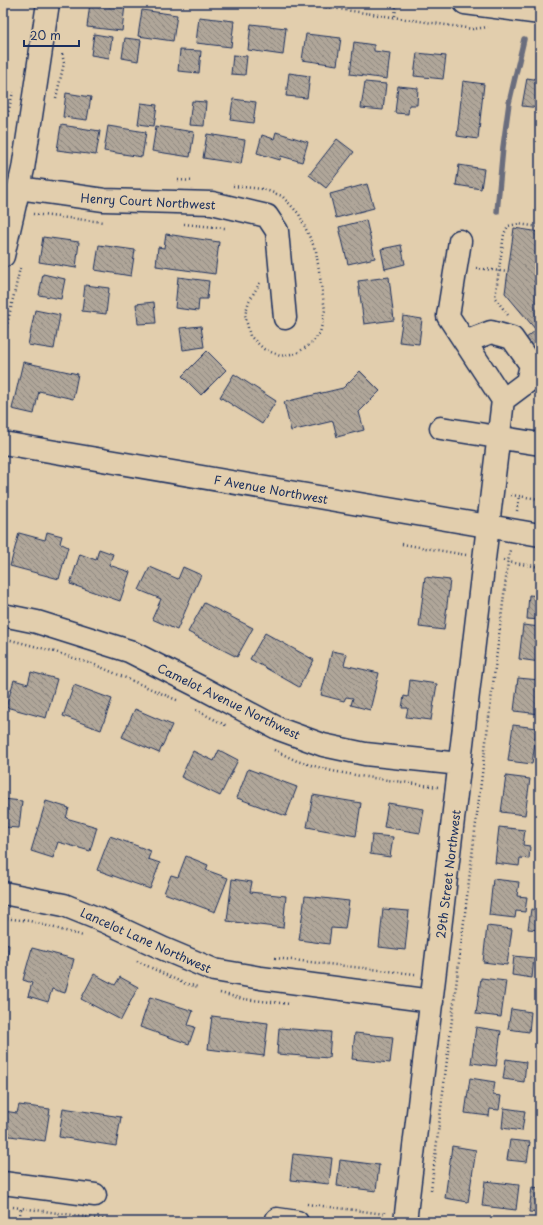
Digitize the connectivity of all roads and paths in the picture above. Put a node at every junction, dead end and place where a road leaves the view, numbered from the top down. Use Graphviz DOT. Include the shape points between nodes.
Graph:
graph roads {
  1 [pos="48,3"];
  2 [pos="298,3"];
  3 [pos="465,3"];
  4 [pos="396,7"];
  5 [pos="540,13"];
  6 [pos="395,16"];
  7 [pos="496,27"];
  8 [pos="19,188"];
  9 [pos="540,226"];
  10 [pos="460,241"];
  11 [pos="3,256"];
  12 [pos="456,265"];
  13 [pos="499,270"];
  14 [pos="508,272"];
  15 [pos="508,316"];
  16 [pos="285,318"];
  17 [pos="465,342"];
  18 [pos="503,400"];
  19 [pos="441,428"];
  20 [pos="499,438"];
  21 [pos="3,443"];
  22 [pos="540,444"];
  23 [pos="493,492"];
  24 [pos="519,496"];
  25 [pos="540,499"];
  26 [pos="516,515"];
  27 [pos="489,526"];
  28 [pos="540,535"];
  29 [pos="402,544"];
  30 [pos="510,550"];
  31 [pos="466,555"];
  32 [pos="471,555"];
  33 [pos="501,560"];
  34 [pos="508,562"];
  35 [pos="465,563"];
  36 [pos="540,567"];
  37 [pos="3,615"];
  38 [pos="460,764"];
  39 [pos="438,786"];
  40 [pos="437,794"];
  41 [pos="3,894"];
  42 [pos="3,918"];
  43 [pos="85,937"];
  44 [pos="269,957"];
  45 [pos="131,958"];
  46 [pos="416,967"];
  47 [pos="205,989"];
  48 [pos="219,993"];
  49 [pos="432,1001"];
  50 [pos="290,1004"];
  51 [pos="3,1183"];
  52 [pos="95,1195"];
  53 [pos="430,1197"];
  54 [pos="386,1206"];
  55 [pos="428,1213"];
  56 [pos="293,1215"];
  57 [pos="110,1220"];
  58 [pos="19,1222"];
  59 [pos="405,1222"];
  60 [pos="439,1222"];
  1 -- 8 [label="street"];
  2 -- 6 [label="path"];
  3 -- 5 [label="street"];
  4 -- 6 [label="path"];
  6 -- 7 [label="path" via="473,29"];
  8 -- 11 [label="street"];
  8 -- 16 [label="street, Henry Court Northwest" via="104,200 212,203 267,216 277,231"];
  9 -- 13 [label="path" via="508,226 504,234"];
  10 -- 12 [label="street"];
  12 -- 13 [label="path"];
  12 -- 17 [label="street" via="448,316"];
  13 -- 14 [label="path"];
  13 -- 15 [label="path" via="495,298"];
  17 -- 18 [label="street"];
  17 -- 18 [label="street" via="491,332 512,338 531,365 527,382"];
  18 -- 20 [label="street, 29th Street Northwest"];
  19 -- 20 [label="street"];
  20 -- 22 [label="street"];
  20 -- 23 [label="street, 29th Street Northwest"];
  21 -- 27 [label="street, F Avenue Northwest"];
  23 -- 24 [label="path"];
  23 -- 27 [label="street, 29th Street Northwest"];
  24 -- 25 [label="path"];
  24 -- 26 [label="path"];
  27 -- 28 [label="street, F Avenue Northwest"];
  27 -- 38 [label="street, 29th Street Northwest"];
  29 -- 31 [label="path"];
  30 -- 34 [label="path"];
  31 -- 32 [label="path"];
  31 -- 35 [label="path"];
  33 -- 34 [label="path"];
  34 -- 36 [label="path"];
  34 -- 53 [label="path"];
  37 -- 38 [label="street, Camelot Avenue Northwest" via="37,622 129,651 279,729 323,746 365,754"];
  38 -- 49 [label="street, 29th Street Northwest"];
  39 -- 40 [label="path"];
  41 -- 49 [label="street, Lancelot Lane Northwest" via="64,905 214,970"];
  42 -- 43 [label="path" via="30,921"];
  44 -- 46 [label="path" via="415,975"];
  45 -- 47 [label="path" via="183,983"];
  48 -- 50 [label="path"];
  49 -- 59 [label="street, 29th Street Northwest"];
  51 -- 52 [label="street"];
  54 -- 56 [label="path" via="385,1214"];
  55 -- 60 [label="path" via="427,1220"];
  57 -- 58 [label="path" via="21,1208"];
}
